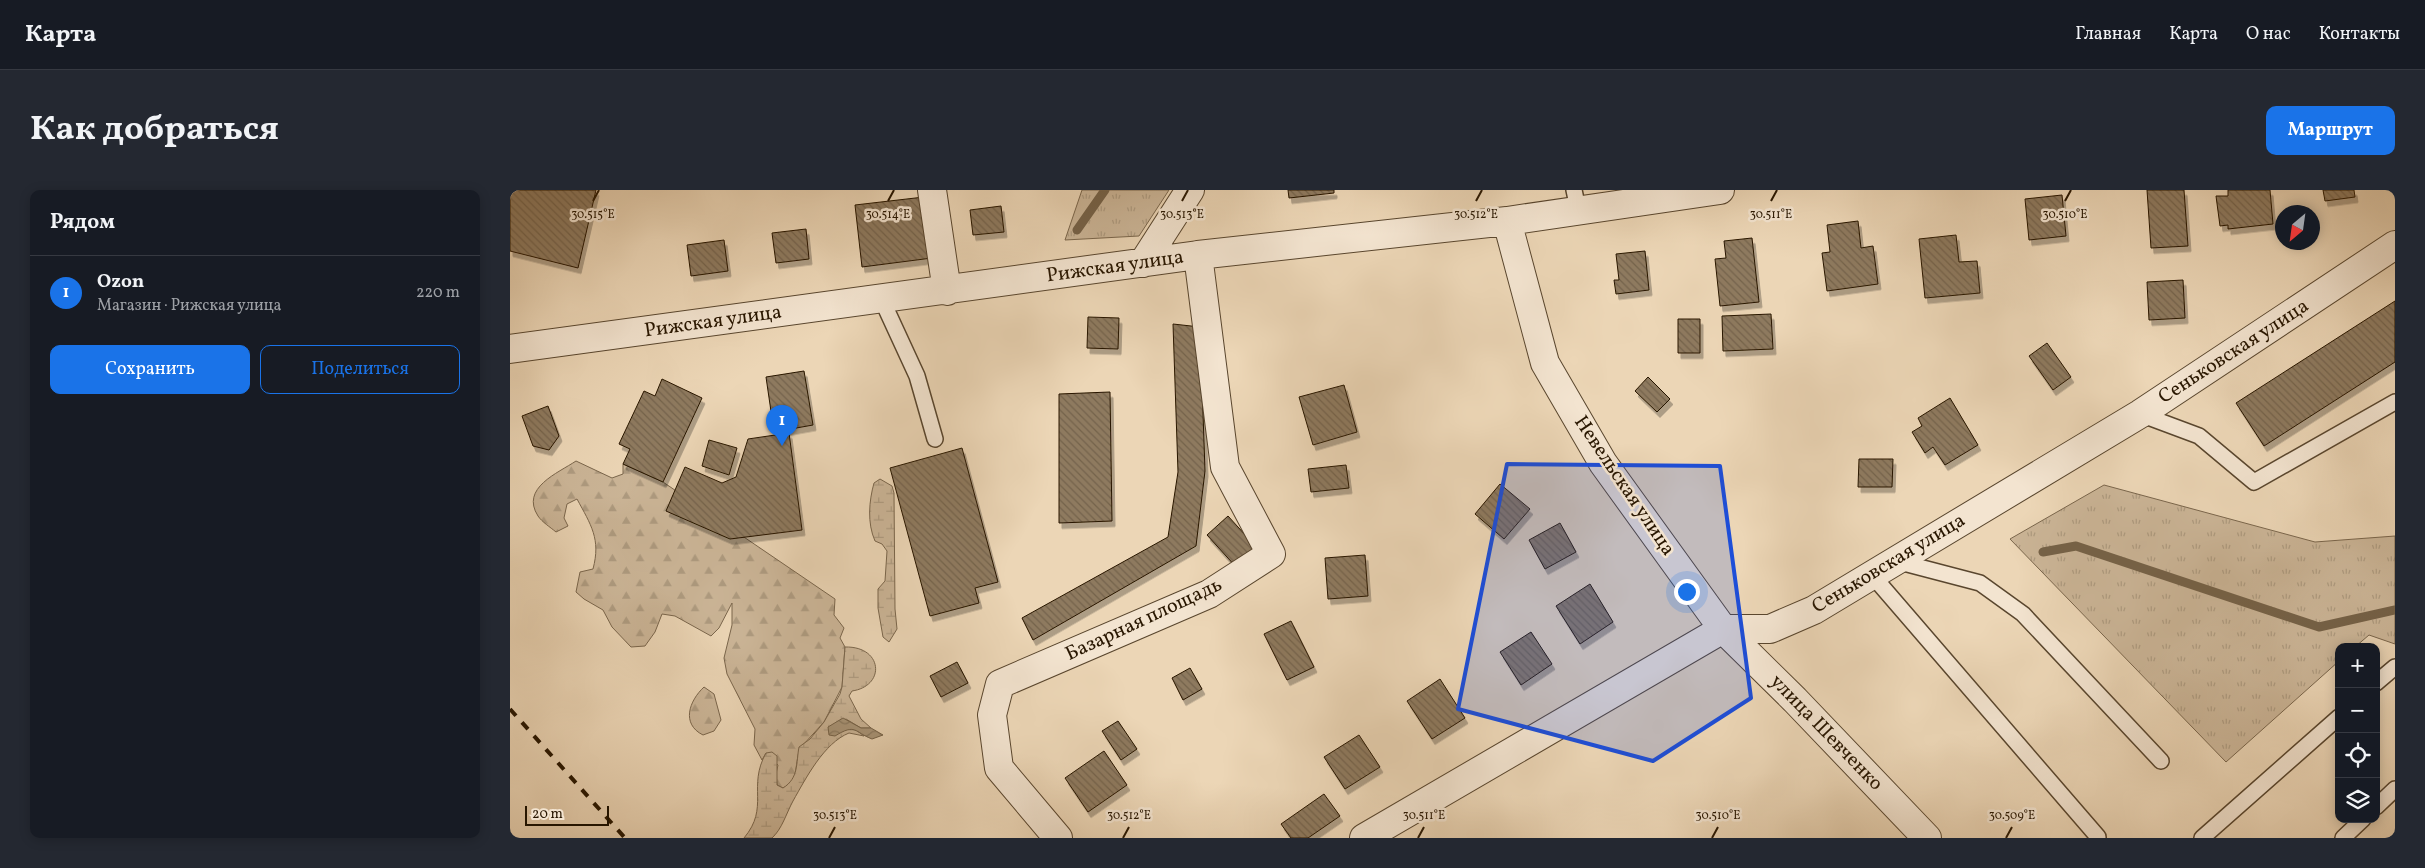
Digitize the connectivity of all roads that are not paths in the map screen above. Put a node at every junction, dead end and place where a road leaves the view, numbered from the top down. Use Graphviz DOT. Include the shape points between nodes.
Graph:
graph roads {
  1 [pos="932,190"];
  2 [pos="1190,190"];
  3 [pos="1720,190"];
  4 [pos="1576,199"];
  5 [pos="1507,221"];
  6 [pos="2395,245"];
  7 [pos="1198,255"];
  8 [pos="1143,263"];
  9 [pos="947,291"];
  10 [pos="882,300"];
  11 [pos="510,349"];
  12 [pos="2395,402"];
  13 [pos="2140,414"];
  14 [pos="935,439"];
  15 [pos="1895,561"];
  16 [pos="1872,574"];
  17 [pos="1723,629"];
  18 [pos="2395,667"];
  19 [pos="2380,680"];
  20 [pos="2335,721"];
  21 [pos="2161,761"];
  22 [pos="2395,789"];
  23 [pos="2380,802"];
  24 [pos="2359,823"];
  25 [pos="1369,837"];
  26 [pos="2098,837"];
  27 [pos="1058,838"];
  28 [pos="1927,838"];
  29 [pos="2202,838"];
  30 [pos="2342,838"];
  1 -- 9 [label="street"];
  2 -- 8 [label="street"];
  3 -- 4 [label="street, Рижская улица"];
  4 -- 5 [label="street, Рижская улица"];
  5 -- 7 [label="street, Рижская улица"];
  5 -- 17 [label="street, Невельская улица" via="1545,362 1603,463"];
  6 -- 13 [label="street, Сеньковская улица"];
  7 -- 8 [label="street, Рижская улица"];
  7 -- 27 [label="street, Базарная площадь" via="1225,467 1271,554 1209,594 1000,684 992,715 999,768"];
  8 -- 9 [label="street, Рижская улица"];
  9 -- 10 [label="street, Рижская улица"];
  10 -- 11 [label="street, Рижская улица"];
  10 -- 14 [label="lane" via="917,376"];
  12 -- 13 [label="lane" via="2254,482 2199,436"];
  13 -- 15 [label="street, Сеньковская улица"];
  15 -- 16 [label="street, Сеньковская улица"];
  15 -- 21 [label="lane" via="1980,583 2023,614"];
  16 -- 17 [label="street, Сеньковская улица" via="1814,610 1770,629"];
  16 -- 26 [label="lane"];
  17 -- 25 [label="street"];
  17 -- 28 [label="street, улица Шевченко"];
  18 -- 19 [label="lane"];
  20 -- 29 [label="lane"];
  22 -- 23 [label="lane"];
  24 -- 30 [label="lane"];
}
